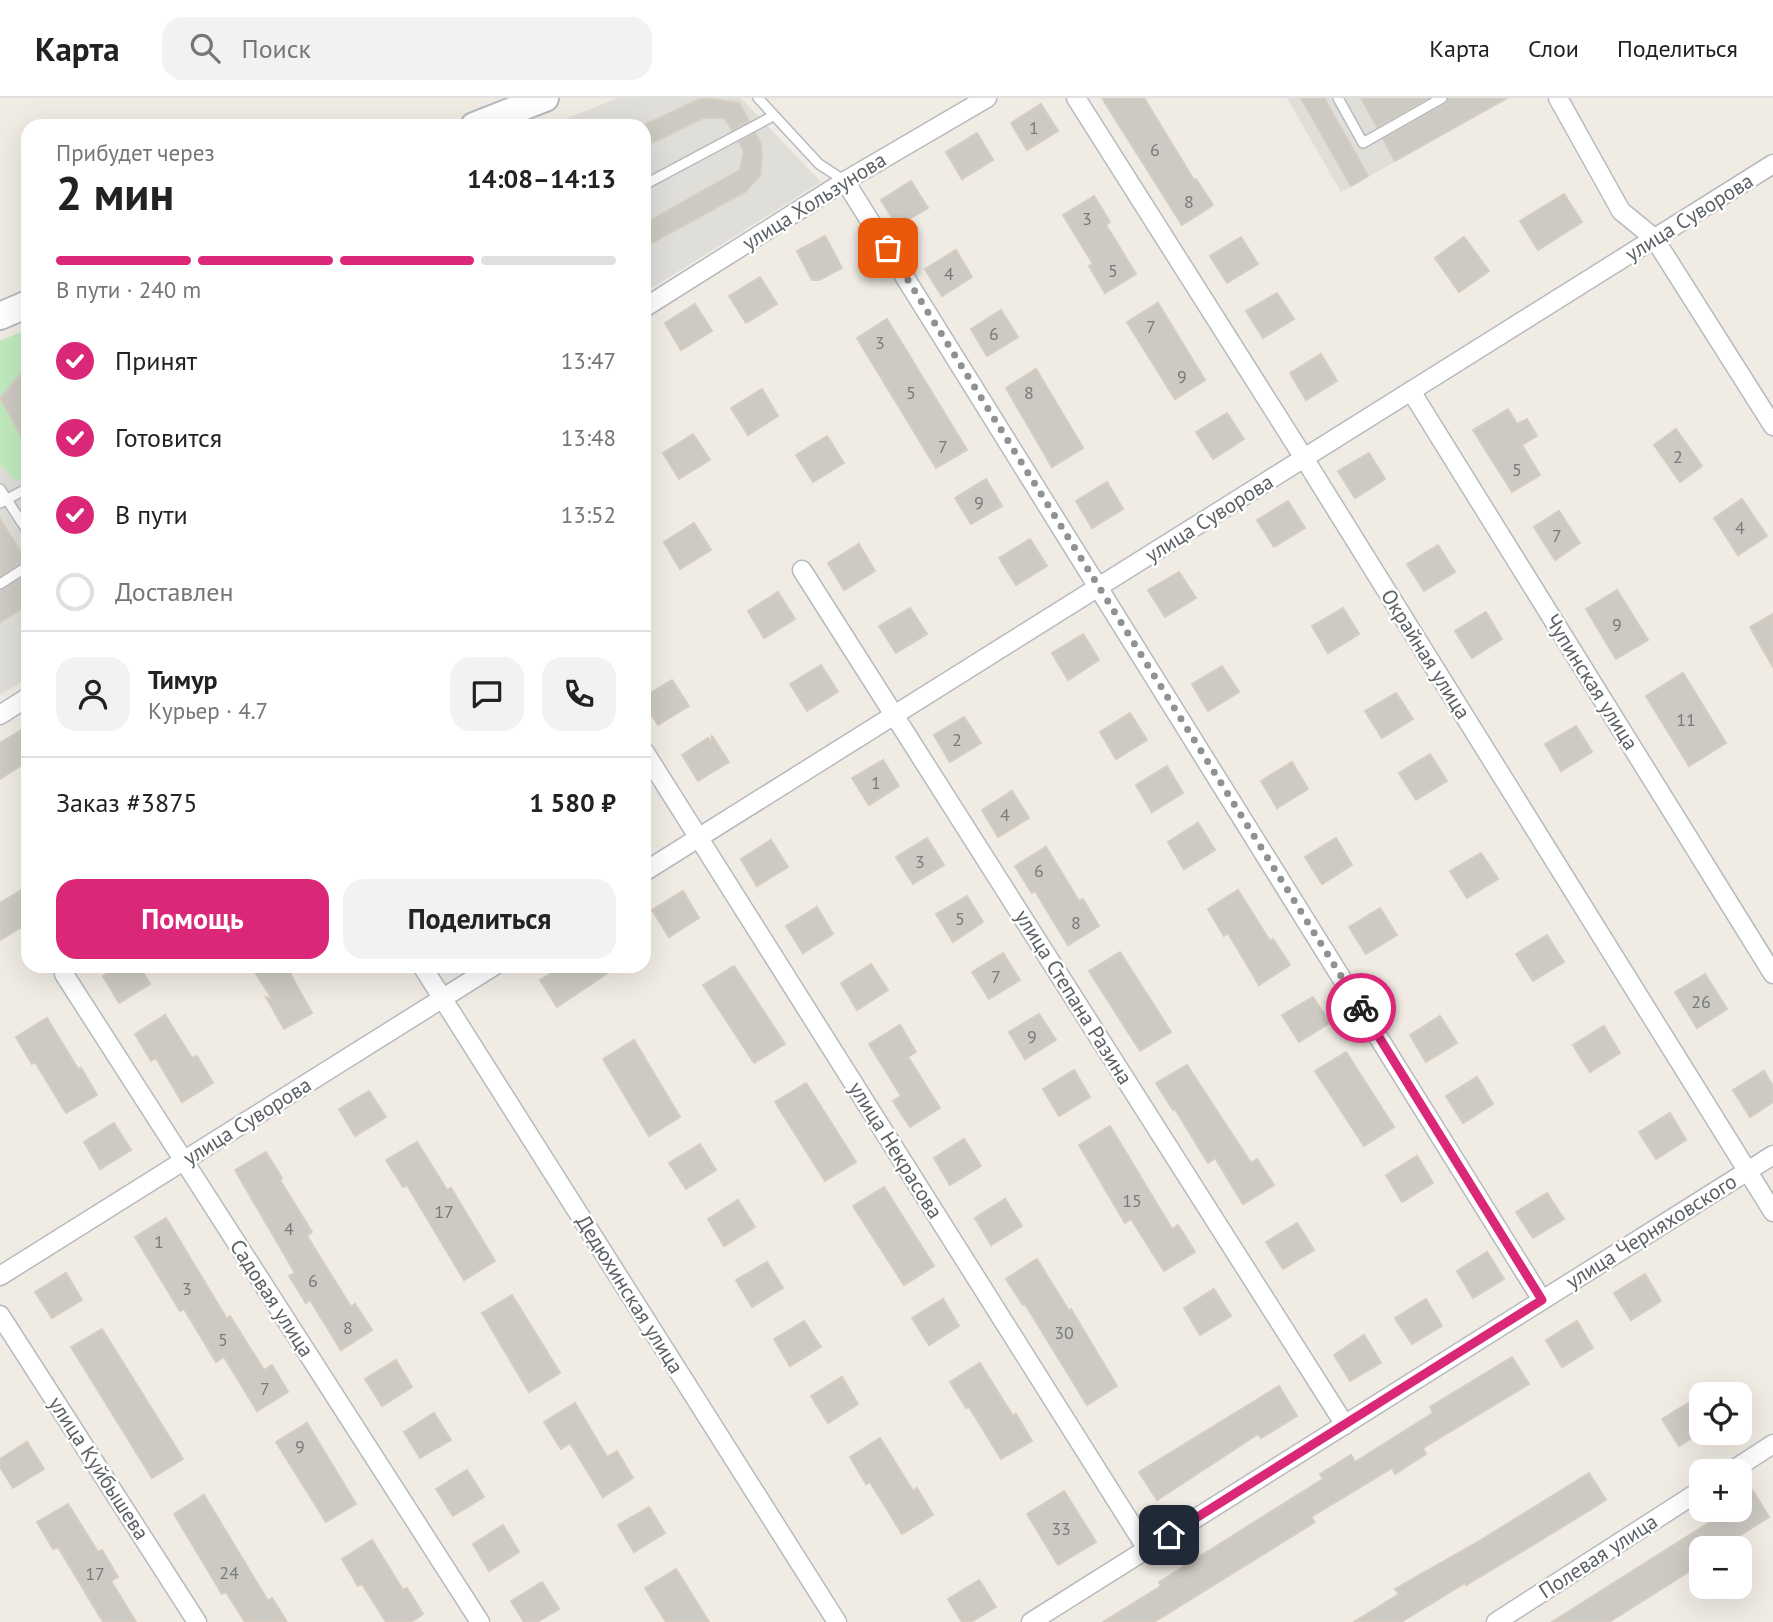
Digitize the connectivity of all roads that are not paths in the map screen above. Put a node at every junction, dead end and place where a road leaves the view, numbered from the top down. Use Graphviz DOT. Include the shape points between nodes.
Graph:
graph roads {
  1 [pos="545,98"];
  2 [pos="758,98"];
  3 [pos="987,98"];
  4 [pos="1076,98"];
  5 [pos="1338,98"];
  6 [pos="1442,98"];
  7 [pos="1559,98"];
  8 [pos="773,116"];
  9 [pos="492,119"];
  10 [pos="1773,164"];
  11 [pos="651,181"];
  12 [pos="845,181"];
  13 [pos="1654,238"];
  14 [pos="651,304"];
  15 [pos="21,307"];
  16 [pos="0,316"];
  17 [pos="1411,391"];
  18 [pos="1773,426"];
  19 [pos="1304,458"];
  20 [pos="0,489"];
  21 [pos="21,492"];
  22 [pos="3,501"];
  23 [pos="21,523"];
  24 [pos="21,570"];
  25 [pos="802,570"];
  26 [pos="0,584"];
  27 [pos="1100,587"];
  28 [pos="21,702"];
  29 [pos="0,715"];
  30 [pos="894,715"];
  31 [pos="651,762"];
  32 [pos="699,838"];
  33 [pos="651,868"];
  34 [pos="427,973"];
  35 [pos="483,973"];
  36 [pos="64,974"];
  37 [pos="1773,974"];
  38 [pos="443,998"];
  39 [pos="1773,1154"];
  40 [pos="184,1161"];
  41 [pos="1747,1170"];
  42 [pos="1773,1212"];
  43 [pos="0,1276"];
  44 [pos="1542,1300"];
  45 [pos="0,1315"];
  46 [pos="1345,1425"];
  47 [pos="1773,1444"];
  48 [pos="1750,1459"];
  49 [pos="1689,1498"];
  50 [pos="1147,1549"];
  51 [pos="197,1622"];
  52 [pos="480,1622"];
  53 [pos="837,1622"];
  54 [pos="1031,1622"];
  55 [pos="1496,1622"];
  1 -- 9 [label="main road"];
  2 -- 8 [label="lane"];
  3 -- 12 [label="street, улица Хользунова"];
  4 -- 19 [label="street, Окрайная улица"];
  5 -- 6 [label="lane" via="1363,142"];
  7 -- 13 [label="street" via="1621,211"];
  8 -- 11 [label="lane"];
  8 -- 12 [label="lane" via="819,163"];
  10 -- 13 [label="street, улица Суворова"];
  12 -- 14 [label="street, улица Хользунова"];
  12 -- 27 [label="street"];
  13 -- 17 [label="street, улица Суворова"];
  13 -- 18 [label="street"];
  15 -- 16 [label="main road"];
  17 -- 19 [label="street, улица Суворова"];
  17 -- 37 [label="street, Чупинская улица"];
  19 -- 27 [label="street, улица Суворова"];
  19 -- 41 [label="street, Окрайная улица"];
  20 -- 22 [label="lane"];
  21 -- 22 [label="lane"];
  22 -- 23 [label="lane"];
  24 -- 26 [label="lane"];
  25 -- 30 [label="street, улица Степана Разина"];
  27 -- 30 [label="street, улица Суворова"];
  27 -- 44 [label="street"];
  28 -- 29 [label="street"];
  30 -- 32 [label="street, улица Суворова"];
  30 -- 46 [label="street, улица Степана Разина"];
  31 -- 32 [label="street, улица Некрасова"];
  32 -- 33 [label="street, улица Суворова"];
  32 -- 50 [label="street, улица Некрасова"];
  34 -- 38 [label="street, Дедюхинская улица"];
  35 -- 38 [label="street, улица Суворова"];
  36 -- 40 [label="street, Садовая улица"];
  38 -- 40 [label="street, улица Суворова"];
  38 -- 53 [label="street, Дедюхинская улица"];
  39 -- 41 [label="street, улица Черняховского"];
  40 -- 43 [label="street, улица Суворова"];
  40 -- 52 [label="street, Садовая улица"];
  41 -- 42 [label="street, Окрайная улица"];
  41 -- 44 [label="street, улица Черняховского"];
  44 -- 46 [label="street, улица Черняховского"];
  45 -- 51 [label="street, улица Куйбышева"];
  46 -- 50 [label="street, улица Черняховского"];
  47 -- 48 [label="street"];
  49 -- 55 [label="street, Полевая улица"];
  50 -- 54 [label="street, улица Черняховского"];
}
